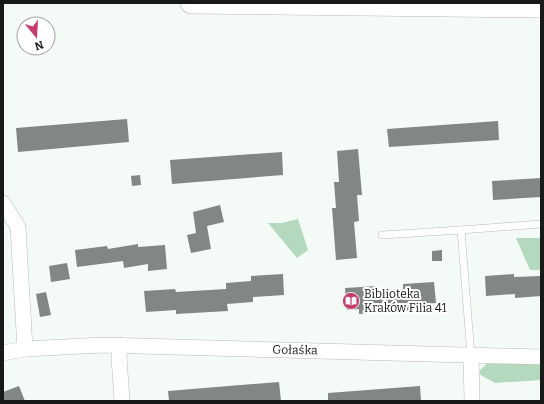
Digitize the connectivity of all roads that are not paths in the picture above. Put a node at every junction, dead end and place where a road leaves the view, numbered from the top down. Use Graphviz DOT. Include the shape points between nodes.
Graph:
graph roads {
  1 [pos="191,3"];
  2 [pos="541,7"];
  3 [pos="3,203"];
  4 [pos="541,224"];
  5 [pos="461,230"];
  6 [pos="382,235"];
  7 [pos="120,345"];
  8 [pos="25,349"];
  9 [pos="3,353"];
  10 [pos="471,356"];
  11 [pos="541,357"];
  12 [pos="122,401"];
  13 [pos="472,401"];
  1 -- 2 [label="main road"];
  3 -- 8 [label="street" via="18,227"];
  4 -- 5 [label="lane"];
  5 -- 6 [label="lane"];
  5 -- 10 [label="lane"];
  7 -- 8 [label="street, Gołaśka"];
  7 -- 10 [label="street, Gołaśka"];
  7 -- 12 [label="street"];
  8 -- 9 [label="street, Gołaśka"];
  10 -- 11 [label="street, Gołaśka"];
  10 -- 13 [label="street"];
}
